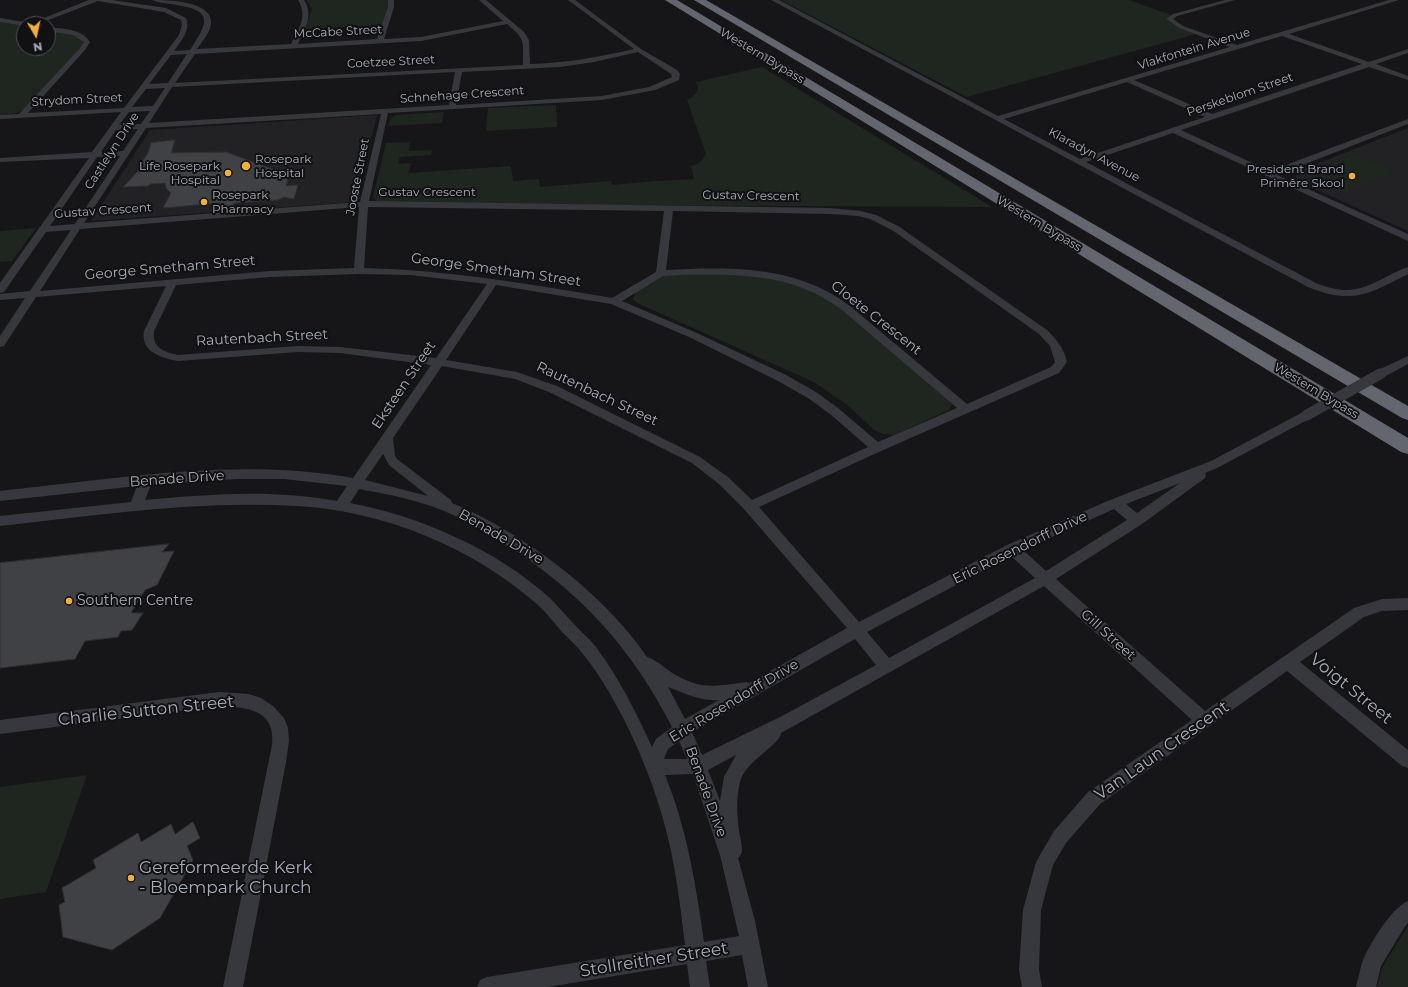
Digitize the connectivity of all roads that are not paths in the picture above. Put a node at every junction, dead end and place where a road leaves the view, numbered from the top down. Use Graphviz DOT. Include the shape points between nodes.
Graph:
graph roads {
  1 [pos="95,0"];
  2 [pos="100,0"];
  3 [pos="156,0"];
  4 [pos="302,0"];
  5 [pos="391,0"];
  6 [pos="482,0"];
  7 [pos="571,0"];
  8 [pos="670,0"];
  9 [pos="699,0"];
  10 [pos="774,0"];
  11 [pos="1232,0"];
  12 [pos="1364,0"];
  13 [pos="1396,0"];
  14 [pos="1379,5"];
  15 [pos="53,16"];
  16 [pos="0,20"];
  17 [pos="507,22"];
  18 [pos="16,23"];
  19 [pos="56,30"];
  20 [pos="1283,34"];
  21 [pos="380,41"];
  22 [pos="294,46"];
  23 [pos="1236,48"];
  24 [pos="639,50"];
  25 [pos="194,51"];
  26 [pos="1408,51"];
  27 [pos="169,53"];
  28 [pos="1369,64"];
  29 [pos="527,65"];
  30 [pos="459,69"];
  31 [pos="1408,78"];
  32 [pos="1128,80"];
  33 [pos="169,86"];
  34 [pos="143,87"];
  35 [pos="452,107"];
  36 [pos="156,108"];
  37 [pos="127,109"];
  38 [pos="385,112"];
  39 [pos="22,116"];
  40 [pos="0,117"];
  41 [pos="1212,117"];
  42 [pos="998,118"];
  43 [pos="1408,121"];
  44 [pos="143,126"];
  45 [pos="114,128"];
  46 [pos="1174,130"];
  47 [pos="126,153"];
  48 [pos="96,154"];
  49 [pos="0,160"];
  50 [pos="1080,161"];
  51 [pos="1271,174"];
  52 [pos="364,204"];
  53 [pos="669,208"];
  54 [pos="78,226"];
  55 [pos="43,229"];
  56 [pos="1408,238"];
  57 [pos="1408,270"];
  58 [pos="358,272"];
  59 [pos="661,273"];
  60 [pos="494,281"];
  61 [pos="172,283"];
  62 [pos="0,290"];
  63 [pos="34,294"];
  64 [pos="0,297"];
  65 [pos="614,301"];
  66 [pos="0,344"];
  67 [pos="1408,359"];
  68 [pos="439,362"];
  69 [pos="966,409"];
  70 [pos="1408,414"];
  71 [pos="387,438"];
  72 [pos="1408,447"];
  73 [pos="877,448"];
  74 [pos="1215,464"];
  75 [pos="146,480"];
  76 [pos="355,483"];
  77 [pos="0,496"];
  78 [pos="1115,502"];
  79 [pos="750,506"];
  80 [pos="136,507"];
  81 [pos="340,507"];
  82 [pos="453,509"];
  83 [pos="1137,520"];
  84 [pos="0,521"];
  85 [pos="1012,549"];
  86 [pos="1045,579"];
  87 [pos="1408,604"];
  88 [pos="857,630"];
  89 [pos="639,657"];
  90 [pos="1288,662"];
  91 [pos="887,667"];
  92 [pos="754,688"];
  93 [pos="788,721"];
  94 [pos="1204,721"];
  95 [pos="0,727"];
  96 [pos="682,729"];
  97 [pos="1408,760"];
  98 [pos="653,766"];
  99 [pos="698,766"];
  100 [pos="736,879"];
  101 [pos="1408,910"];
  102 [pos="750,944"];
  103 [pos="695,953"];
  104 [pos="234,987"];
  105 [pos="487,987"];
  106 [pos="700,987"];
  107 [pos="758,987"];
  108 [pos="1032,987"];
  109 [pos="1366,987"];
  1 -- 15 [label="street"];
  2 -- 27 [label="street, Castlelyn Drive" via="166,10 184,18 182,35"];
  3 -- 25 [label="street, Castlelyn Drive" via="196,8 207,16 209,21 206,32"];
  4 -- 22 [label="street" via="308,10 308,16"];
  5 -- 21 [label="street" via="392,7"];
  6 -- 17 [label="street"];
  7 -- 24 [label="street, Schnehage Crescent"];
  8 -- 72 [label="highway, Western Bypass"];
  9 -- 70 [label="highway, Western Bypass"];
  10 -- 42 [label="street, Klaradyn Avenue"];
  11 -- 23 [label="street" via="1175,15 1169,19 1181,27"];
  12 -- 14 [label="street"];
  13 -- 14 [label="street, Vlakfontein Avenue"];
  14 -- 20 [label="street, Vlakfontein Avenue"];
  16 -- 18 [label="street"];
  17 -- 21 [label="street, McCabe Street" via="436,37"];
  17 -- 29 [label="street" via="522,33 526,40"];
  19 -- 39 [label="street" via="79,34 86,42 83,49"];
  20 -- 23 [label="street, Vlakfontein Avenue"];
  20 -- 28 [label="street"];
  21 -- 22 [label="street, McCabe Street"];
  22 -- 25 [label="street, McCabe Street"];
  23 -- 32 [label="street, Vlakfontein Avenue"];
  24 -- 29 [label="street, Coetzee Street" via="580,62"];
  24 -- 35 [label="street, Schnehage Crescent" via="674,72 676,78 666,83 607,97"];
  25 -- 27 [label="street, McCabe Street"];
  25 -- 33 [label="street, Castlelyn Drive"];
  26 -- 28 [label="street, Perskeblom Street"];
  27 -- 34 [label="street, Castlelyn Drive"];
  28 -- 31 [label="street"];
  28 -- 41 [label="street, Perskeblom Street"];
  29 -- 30 [label="street, Coetzee Street"];
  30 -- 33 [label="street, Coetzee Street"];
  30 -- 35 [label="street"];
  32 -- 41 [label="street"];
  32 -- 42 [label="street, Vlakfontein Avenue"];
  33 -- 34 [label="street, Coetzee Street"];
  33 -- 36 [label="street, Castlelyn Drive"];
  34 -- 37 [label="street, Castlelyn Drive"];
  35 -- 38 [label="street, Schnehage Crescent"];
  36 -- 37 [label="street, Strydom Street"];
  36 -- 44 [label="street, Castlelyn Drive"];
  37 -- 39 [label="street, Strydom Street"];
  37 -- 45 [label="street, Castlelyn Drive"];
  38 -- 44 [label="street, Schnehage Crescent"];
  38 -- 52 [label="street, Jooste Street"];
  39 -- 40 [label="street, Strydom Street"];
  41 -- 46 [label="street, Perskeblom Street"];
  42 -- 50 [label="street, Klaradyn Avenue"];
  43 -- 51 [label="street"];
  44 -- 45 [label="street, Schnehage Crescent"];
  44 -- 47 [label="street, Castlelyn Drive"];
  45 -- 48 [label="street, Castlelyn Drive"];
  46 -- 50 [label="street, Perskeblom Street"];
  46 -- 51 [label="street"];
  47 -- 48 [label="street"];
  47 -- 54 [label="street, Castlelyn Drive"];
  48 -- 49 [label="street"];
  48 -- 55 [label="street, Castlelyn Drive"];
  50 -- 57 [label="street, Klaradyn Avenue" via="1197,225 1329,292 1342,294 1367,290"];
  51 -- 56 [label="street"];
  52 -- 53 [label="street, Gustav Crescent"];
  52 -- 54 [label="street, Gustav Crescent"];
  52 -- 58 [label="street, Jooste Street"];
  53 -- 59 [label="street"];
  53 -- 69 [label="street, Gustav Crescent" via="830,211 873,217 895,228 1055,343 1061,362 1055,370"];
  54 -- 55 [label="street, Gustav Crescent"];
  54 -- 63 [label="street, Castlelyn Drive"];
  55 -- 62 [label="street, Castlelyn Drive"];
  58 -- 60 [label="street, George Smetham Street" via="431,274"];
  58 -- 61 [label="street, George Smetham Street" via="270,274"];
  59 -- 65 [label="street"];
  59 -- 69 [label="street, Cloete Crescent" via="764,275 816,289 843,307"];
  60 -- 65 [label="street, George Smetham Street"];
  60 -- 68 [label="street, Eksteen Street"];
  61 -- 63 [label="street, George Smetham Street"];
  61 -- 68 [label="street, Rautenbach Street" via="148,338 154,350 164,356 191,358 324,350"];
  63 -- 64 [label="street, George Smetham Street"];
  63 -- 66 [label="street, Castlelyn Drive"];
  65 -- 73 [label="street, George Smetham Street" via="693,335 782,378 834,411"];
  67 -- 74 [label="street, Eric Rosendorff Drive, bridge"];
  68 -- 71 [label="street, Eksteen Street"];
  68 -- 79 [label="street, Rautenbach Street" via="517,376 553,389 696,460 715,472"];
  69 -- 73 [label="street, Gustav Crescent"];
  71 -- 76 [label="street, Eksteen Street"];
  71 -- 82 [label="street" via="389,456 393,462"];
  73 -- 79 [label="street, Gustav Crescent"];
  74 -- 78 [label="street, Eric Rosendorff Drive"];
  74 -- 83 [label="street, Eric Rosendorff Drive"];
  75 -- 76 [label="street, Benade Drive" via="263,474"];
  75 -- 77 [label="street, Benade Drive"];
  75 -- 80 [label="street"];
  76 -- 81 [label="street, Eksteen Street"];
  76 -- 82 [label="street, Benade Drive" via="398,492"];
  78 -- 83 [label="street"];
  78 -- 85 [label="street, Eric Rosendorff Drive"];
  79 -- 88 [label="street, Rautenbach Street"];
  80 -- 81 [label="street, Benade Drive" via="265,499"];
  80 -- 84 [label="street, Benade Drive"];
  81 -- 98 [label="street, Benade Drive" via="380,516 437,535 478,555 542,600 592,653 626,707"];
  82 -- 89 [label="street, Benade Drive" via="548,564 616,626"];
  83 -- 86 [label="street, Eric Rosendorff Drive"];
  85 -- 86 [label="street, Gill Street"];
  85 -- 88 [label="street, Eric Rosendorff Drive"];
  86 -- 91 [label="street, Eric Rosendorff Drive"];
  86 -- 94 [label="street, Gill Street"];
  87 -- 90 [label="street, Van Laun Crescent" via="1382,605 1359,612"];
  88 -- 91 [label="street, Rautenbach Street"];
  88 -- 92 [label="street, Eric Rosendorff Drive"];
  89 -- 92 [label="street" via="683,687 711,694"];
  89 -- 96 [label="street, Benade Drive"];
  90 -- 94 [label="street, Van Laun Crescent"];
  90 -- 97 [label="street, Voigt Street"];
  91 -- 93 [label="street, Eric Rosendorff Drive"];
  92 -- 96 [label="street, Eric Rosendorff Drive"];
  93 -- 99 [label="street, Eric Rosendorff Drive"];
  93 -- 100 [label="street" via="736,768 731,784 729,812"];
  94 -- 108 [label="street, Van Laun Crescent" via="1094,798 1060,837 1045,862 1032,910 1029,970"];
  95 -- 104 [label="street, Charlie Sutton Street" via="219,699 248,701 260,704 268,710 280,727 281,739"];
  96 -- 98 [label="street, Eric Rosendorff Drive" via="662,744"];
  96 -- 99 [label="street, Benade Drive"];
  98 -- 99 [label="street, Eric Rosendorff Drive"];
  98 -- 103 [label="street, Benade Drive" via="675,828"];
  99 -- 100 [label="street, Benade Drive"];
  100 -- 102 [label="street, Benade Drive"];
  101 -- 109 [label="street" via="1397,921 1372,964"];
  102 -- 103 [label="street, Stollreither Street"];
  102 -- 107 [label="street, Benade Drive"];
  103 -- 105 [label="street, Stollreither Street"];
  103 -- 106 [label="street, Benade Drive"];
}
